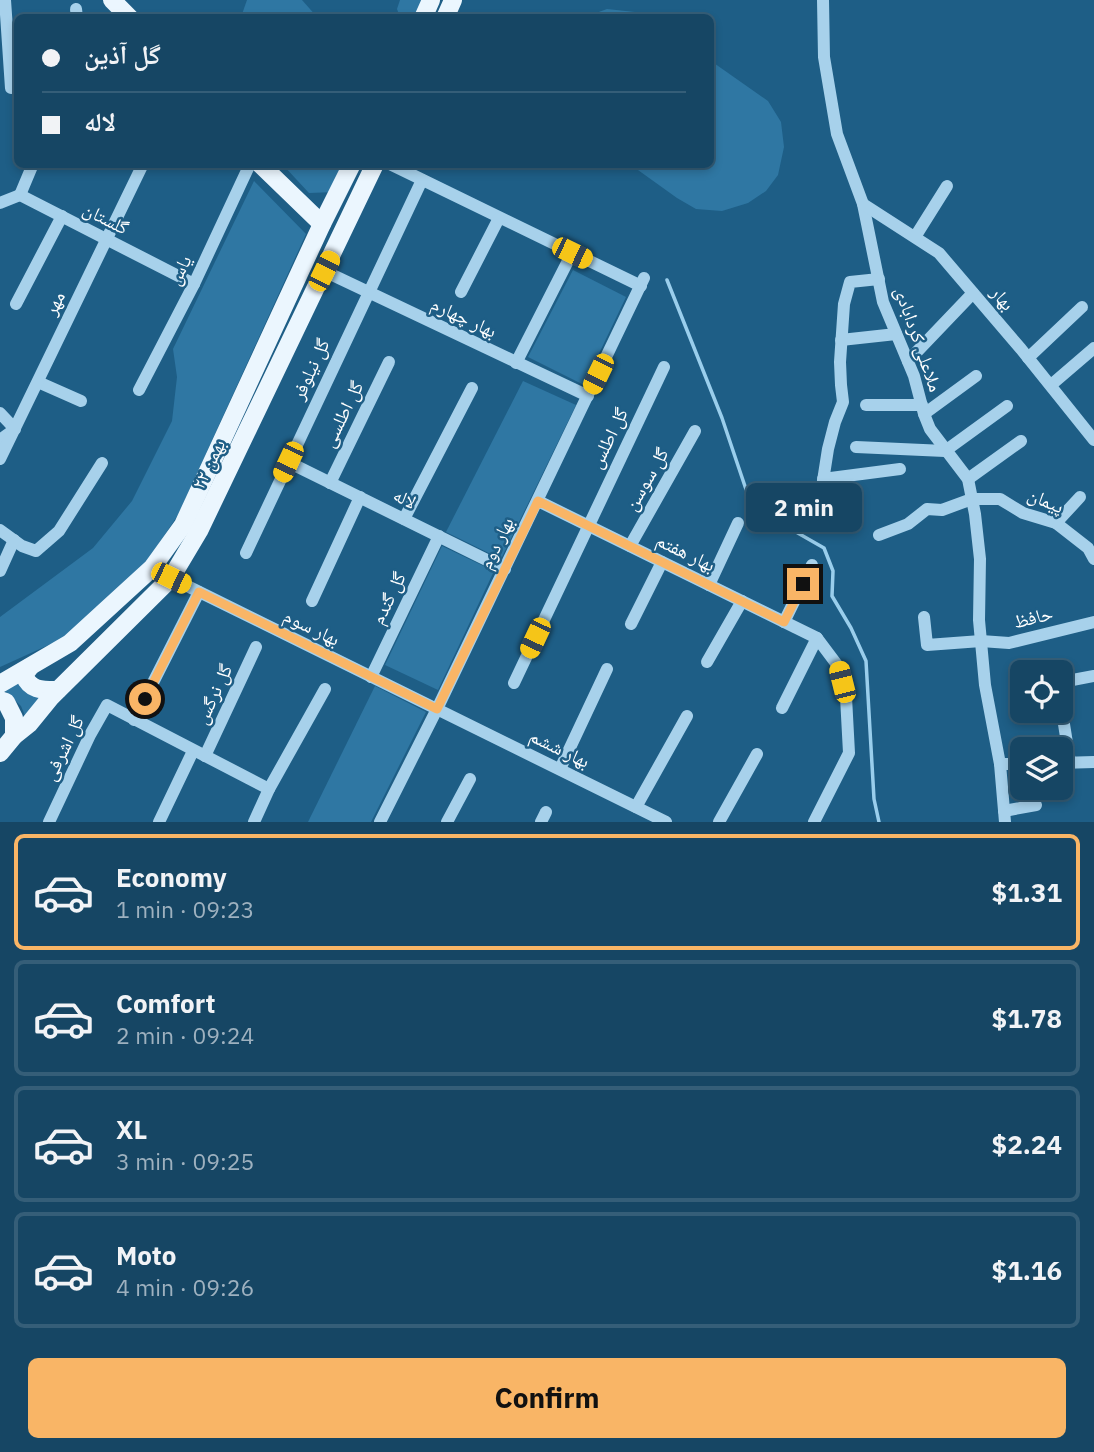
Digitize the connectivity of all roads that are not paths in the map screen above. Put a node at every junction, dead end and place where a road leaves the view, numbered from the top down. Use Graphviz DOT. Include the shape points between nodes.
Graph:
graph roads {
  1 [pos="5,0"];
  2 [pos="112,0"];
  3 [pos="823,0"];
  4 [pos="126,14"];
  5 [pos="10,88"];
  6 [pos="31,168"];
  7 [pos="141,168"];
  8 [pos="248,168"];
  9 [pos="264,168"];
  10 [pos="350,168"];
  11 [pos="373,168"];
  12 [pos="398,168"];
  13 [pos="422,180"];
  14 [pos="947,186"];
  15 [pos="20,195"];
  16 [pos="0,203"];
  17 [pos="863,204"];
  18 [pos="62,216"];
  19 [pos="499,218"];
  20 [pos="322,223"];
  21 [pos="915,237"];
  22 [pos="107,240"];
  23 [pos="572,253"];
  24 [pos="324,271"];
  25 [pos="879,279"];
  26 [pos="194,284"];
  27 [pos="368,292"];
  28 [pos="461,292"];
  29 [pos="973,293"];
  30 [pos="16,304"];
  31 [pos="1082,307"];
  32 [pos="896,334"];
  33 [pos="841,340"];
  34 [pos="1094,348"];
  35 [pos="1028,358"];
  36 [pos="908,361"];
  37 [pos="389,362"];
  38 [pos="516,363"];
  39 [pos="664,367"];
  40 [pos="976,376"];
  41 [pos="38,382"];
  42 [pos="1051,385"];
  43 [pos="472,388"];
  44 [pos="138,390"];
  45 [pos="588,396"];
  46 [pos="81,401"];
  47 [pos="866,405"];
  48 [pos="1007,406"];
  49 [pos="923,410"];
  50 [pos="0,413"];
  51 [pos="15,429"];
  52 [pos="695,431"];
  53 [pos="0,440"];
  54 [pos="1094,440"];
  55 [pos="1021,441"];
  56 [pos="856,447"];
  57 [pos="945,451"];
  58 [pos="0,459"];
  59 [pos="288,462"];
  60 [pos="102,463"];
  61 [pos="901,469"];
  62 [pos="823,479"];
  63 [pos="968,480"];
  64 [pos="330,483"];
  65 [pos="1080,497"];
  66 [pos="360,498"];
  67 [pos="972,499"];
  68 [pos="820,500"];
  69 [pos="538,501"];
  70 [pos="404,519"];
  71 [pos="738,523"];
  72 [pos="1056,523"];
  73 [pos="588,525"];
  74 [pos="0,530"];
  75 [pos="879,535"];
  76 [pos="439,536"];
  77 [pos="14,540"];
  78 [pos="630,546"];
  79 [pos="246,553"];
  80 [pos="1094,559"];
  81 [pos="662,562"];
  82 [pos="812,565"];
  83 [pos="505,569"];
  84 [pos="0,571"];
  85 [pos="171,578"];
  86 [pos="709,585"];
  87 [pos="199,592"];
  88 [pos="312,601"];
  89 [pos="742,601"];
  90 [pos="925,617"];
  91 [pos="784,622"];
  92 [pos="1094,622"];
  93 [pos="631,624"];
  94 [pos="817,638"];
  95 [pos="981,641"];
  96 [pos="256,647"];
  97 [pos="707,662"];
  98 [pos="30,667"];
  99 [pos="607,669"];
  100 [pos="1094,676"];
  101 [pos="371,677"];
  102 [pos="1073,680"];
  103 [pos="514,682"];
  104 [pos="0,684"];
  105 [pos="325,689"];
  106 [pos="58,690"];
  107 [pos="0,700"];
  108 [pos="782,708"];
  109 [pos="437,709"];
  110 [pos="687,716"];
  111 [pos="134,720"];
  112 [pos="14,736"];
  113 [pos="0,753"];
  114 [pos="199,754"];
  115 [pos="757,754"];
  116 [pos="1073,762"];
  117 [pos="1094,762"];
  118 [pos="1000,764"];
  119 [pos="1010,764"];
  120 [pos="560,769"];
  121 [pos="470,779"];
  122 [pos="270,789"];
  123 [pos="1036,805"];
  124 [pos="636,807"];
  125 [pos="1004,817"];
  126 [pos="49,822"];
  127 [pos="159,822"];
  128 [pos="254,822"];
  129 [pos="380,822"];
  130 [pos="447,822"];
  131 [pos="666,822"];
  132 [pos="719,822"];
  133 [pos="814,822"];
  1 -- 5 [label="street"];
  2 -- 4 [label="main road"];
  3 -- 17 [label="street, ملاعلی کردابادی" via="824,57 837,134"];
  6 -- 15 [label="street"];
  7 -- 22 [label="street, مهر"];
  8 -- 26 [label="street, یاس"];
  9 -- 20 [label="main road"];
  10 -- 20 [label="main road, ۲۲ بهمن"];
  11 -- 24 [label="main road, ۲۲ بهمن"];
  12 -- 13 [label="street"];
  13 -- 19 [label="street"];
  13 -- 27 [label="street, گل نیلوفر"];
  14 -- 21 [label="street"];
  15 -- 16 [label="street"];
  15 -- 18 [label="street, گلستان"];
  17 -- 21 [label="street, بهار"];
  17 -- 25 [label="street, ملاعلی کردابادی"];
  18 -- 22 [label="street, گلستان"];
  18 -- 30 [label="street"];
  19 -- 23 [label="street"];
  19 -- 28 [label="street"];
  20 -- 98 [label="main road, ۲۲ بهمن" via="183,525 152,568 70,643"];
  21 -- 29 [label="street, بهار" via="939,253"];
  22 -- 26 [label="street, گلستان"];
  22 -- 41 [label="street, مهر"];
  23 -- 38 [label="street"];
  23 -- 45 [label="street, بهار دوم" via="643,282"];
  24 -- 27 [label="street, بهار چهارم"];
  24 -- 85 [label="main road, ۲۲ بهمن" via="199,531"];
  25 -- 32 [label="street, ملاعلی کردابادی"];
  25 -- 33 [label="street" via="850,282"];
  26 -- 44 [label="street, یاس"];
  27 -- 38 [label="street, بهار چهارم"];
  27 -- 59 [label="street, گل نیلوفر"];
  29 -- 35 [label="street, بهار"];
  29 -- 36 [label="street"];
  31 -- 35 [label="street"];
  32 -- 33 [label="street"];
  32 -- 36 [label="street, ملاعلی کردابادی"];
  33 -- 62 [label="street" via="843,402"];
  34 -- 42 [label="street"];
  35 -- 42 [label="street, بهار"];
  36 -- 49 [label="street, ملاعلی کردابادی"];
  37 -- 64 [label="street, گل اطلسی"];
  38 -- 45 [label="street, بهار چهارم"];
  39 -- 73 [label="street, گل اطلس"];
  40 -- 49 [label="street"];
  41 -- 46 [label="street"];
  41 -- 51 [label="street, مهر"];
  42 -- 54 [label="street, بهار"];
  43 -- 70 [label="street"];
  45 -- 69 [label="street, بهار دوم"];
  47 -- 49 [label="street"];
  48 -- 57 [label="street"];
  49 -- 57 [label="street, ملاعلی کردابادی"];
  50 -- 51 [label="street"];
  51 -- 53 [label="street"];
  51 -- 58 [label="street, مهر"];
  52 -- 78 [label="street, گل سوسن"];
  55 -- 63 [label="street"];
  56 -- 57 [label="street"];
  57 -- 63 [label="street, ملاعلی کردابادی"];
  59 -- 64 [label="street, لاله"];
  59 -- 79 [label="street, گل نیلوفر"];
  60 -- 77 [label="street" via="59,531 36,551"];
  61 -- 62 [label="street"];
  62 -- 68 [label="street"];
  63 -- 67 [label="street, ملاعلی کردابادی"];
  64 -- 66 [label="street, لاله"];
  65 -- 72 [label="street"];
  66 -- 70 [label="street, لاله"];
  66 -- 88 [label="street"];
  67 -- 72 [label="street, پیمان" via="1000,499 1023,513"];
  67 -- 75 [label="street" via="942,510 923,504 908,524"];
  67 -- 95 [label="street, ملاعلی کردابادی" via="980,559"];
  69 -- 73 [label="street, بهار هفتم"];
  69 -- 83 [label="street, بهار دوم"];
  70 -- 76 [label="street, لاله"];
  71 -- 86 [label="street"];
  72 -- 80 [label="street, پیمان" via="1088,548"];
  73 -- 78 [label="street, بهار هفتم"];
  73 -- 103 [label="street, گل اطلس"];
  74 -- 77 [label="street"];
  76 -- 83 [label="street, لاله"];
  76 -- 101 [label="street, گل گندم"];
  77 -- 84 [label="street"];
  78 -- 81 [label="street, بهار هفتم"];
  81 -- 86 [label="street, بهار هفتم"];
  81 -- 93 [label="street"];
  82 -- 91 [label="street"];
  83 -- 109 [label="street, بهار دوم"];
  85 -- 87 [label="street, بهار سوم"];
  85 -- 106 [label="main road, ۲۲ بهمن"];
  86 -- 89 [label="street, بهار هفتم"];
  87 -- 101 [label="street, بهار سوم"];
  87 -- 111 [label="street"];
  89 -- 91 [label="street, بهار هفتم"];
  89 -- 97 [label="street"];
  90 -- 95 [label="street, حافظ" via="927,645"];
  91 -- 94 [label="street, بهار هفتم"];
  92 -- 95 [label="street, حافظ" via="1009,643"];
  94 -- 108 [label="street"];
  94 -- 133 [label="street" via="838,666 846,697 849,753"];
  95 -- 118 [label="street, ملاعلی کردابادی"];
  96 -- 114 [label="street, گل نرگس"];
  98 -- 104 [label="main road, ۲۲ بهمن"];
  98 -- 106 [label="main road" via="24,676 32,687"];
  99 -- 120 [label="street"];
  100 -- 102 [label="street"];
  101 -- 109 [label="street, بهار سوم"];
  105 -- 122 [label="street"];
  106 -- 112 [label="main road, ۲۲ بهمن"];
  107 -- 112 [label="main road" via="6,702 14,718"];
  109 -- 120 [label="street, بهار ششم"];
  109 -- 129 [label="street, بهار دوم"];
  110 -- 124 [label="street"];
  111 -- 114 [label="street, گل اشرفی"];
  111 -- 126 [label="street, گل اشرفی" via="107,705"];
  112 -- 113 [label="main road, ۲۲ بهمن"];
  114 -- 122 [label="street, گل اشرفی"];
  114 -- 127 [label="street, گل نرگس"];
  115 -- 132 [label="street"];
  116 -- 117 [label="street"];
  118 -- 119 [label="street"];
  118 -- 125 [label="street, ملاعلی کردابادی"];
  120 -- 124 [label="street, بهار ششم"];
  121 -- 130 [label="street"];
  122 -- 128 [label="street"];
  123 -- 125 [label="street"];
  124 -- 131 [label="street, بهار ششم"];
}
